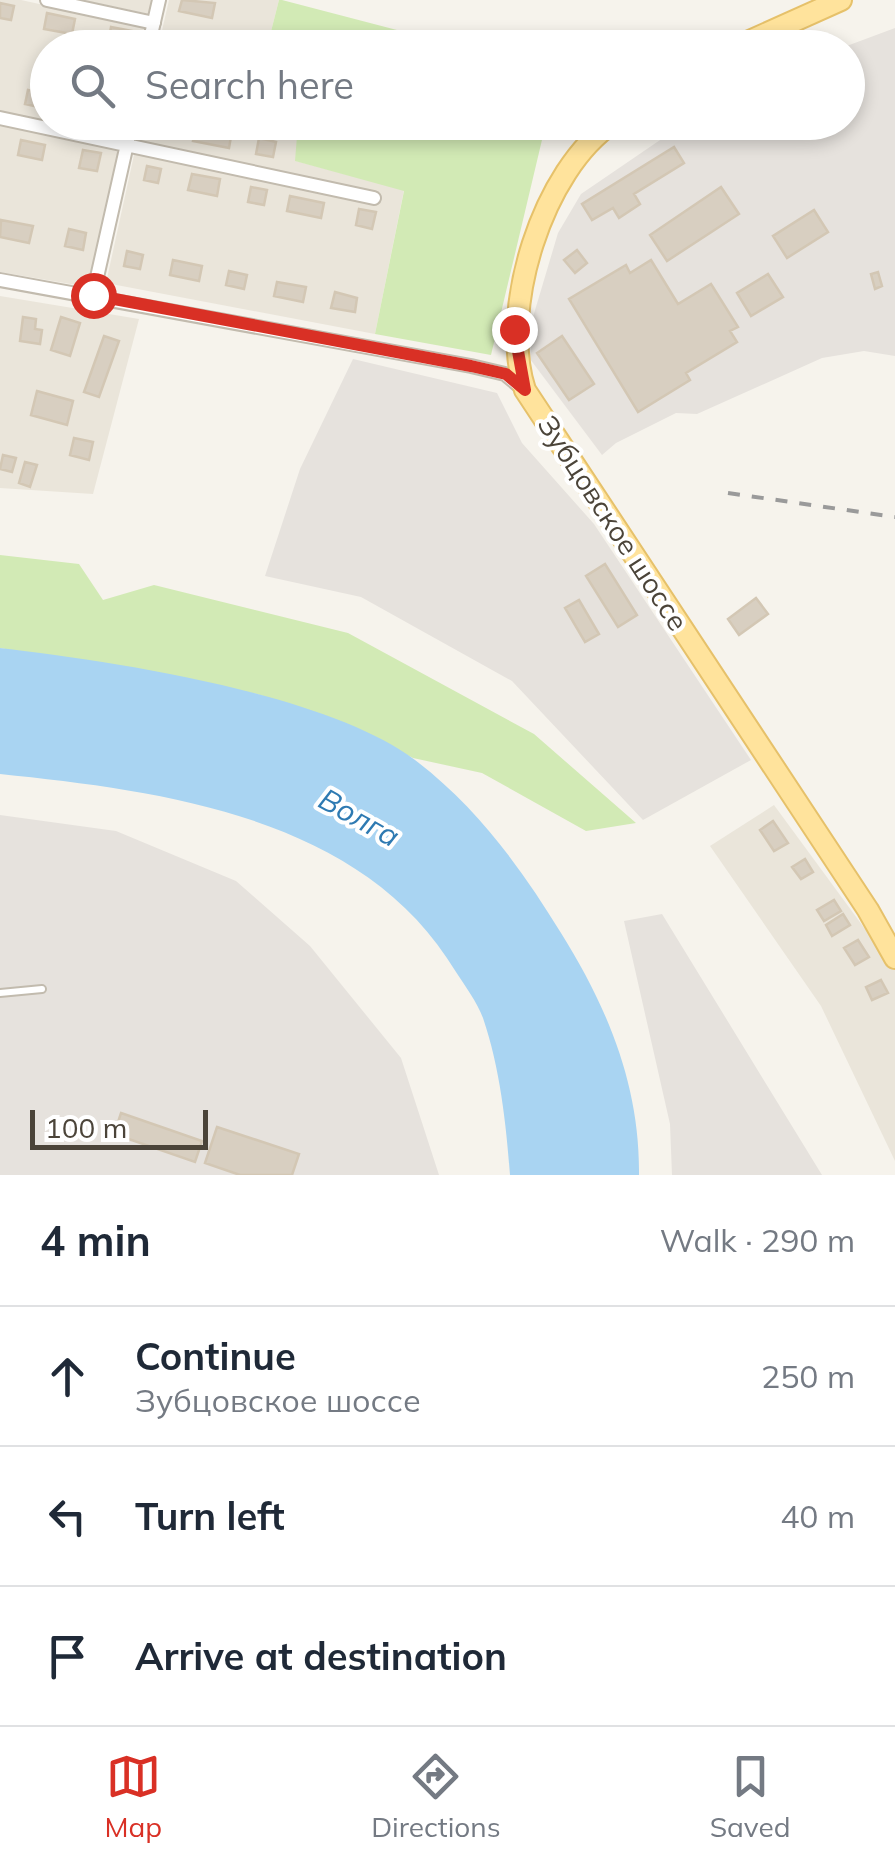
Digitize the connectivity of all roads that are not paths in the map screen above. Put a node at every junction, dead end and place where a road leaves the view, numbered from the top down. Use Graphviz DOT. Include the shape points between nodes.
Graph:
graph roads {
  1 [pos="47,0"];
  2 [pos="159,0"];
  3 [pos="842,0"];
  4 [pos="154,23"];
  5 [pos="152,30"];
  6 [pos="774,30"];
  7 [pos="0,118"];
  8 [pos="30,125"];
  9 [pos="96,140"];
  10 [pos="128,140"];
  11 [pos="595,140"];
  12 [pos="126,147"];
  13 [pos="374,198"];
  14 [pos="0,280"];
  15 [pos="93,295"];
  16 [pos="525,390"];
  17 [pos="893,951"];
  18 [pos="42,989"];
  19 [pos="0,993"];
  1 -- 4 [label="street"];
  2 -- 4 [label="street"];
  3 -- 6 [label="main road"];
  4 -- 5 [label="street"];
  7 -- 8 [label="street"];
  9 -- 12 [label="street"];
  10 -- 12 [label="street"];
  11 -- 16 [label="main road" via="540,222 514,329"];
  12 -- 13 [label="street"];
  12 -- 15 [label="street"];
  14 -- 15 [label="street, Зубцовское шоссе"];
  15 -- 16 [label="street, Зубцовское шоссе" via="471,366 506,374"];
  16 -- 17 [label="main road, Зубцовское шоссе"];
  18 -- 19 [label="lane"];
}
